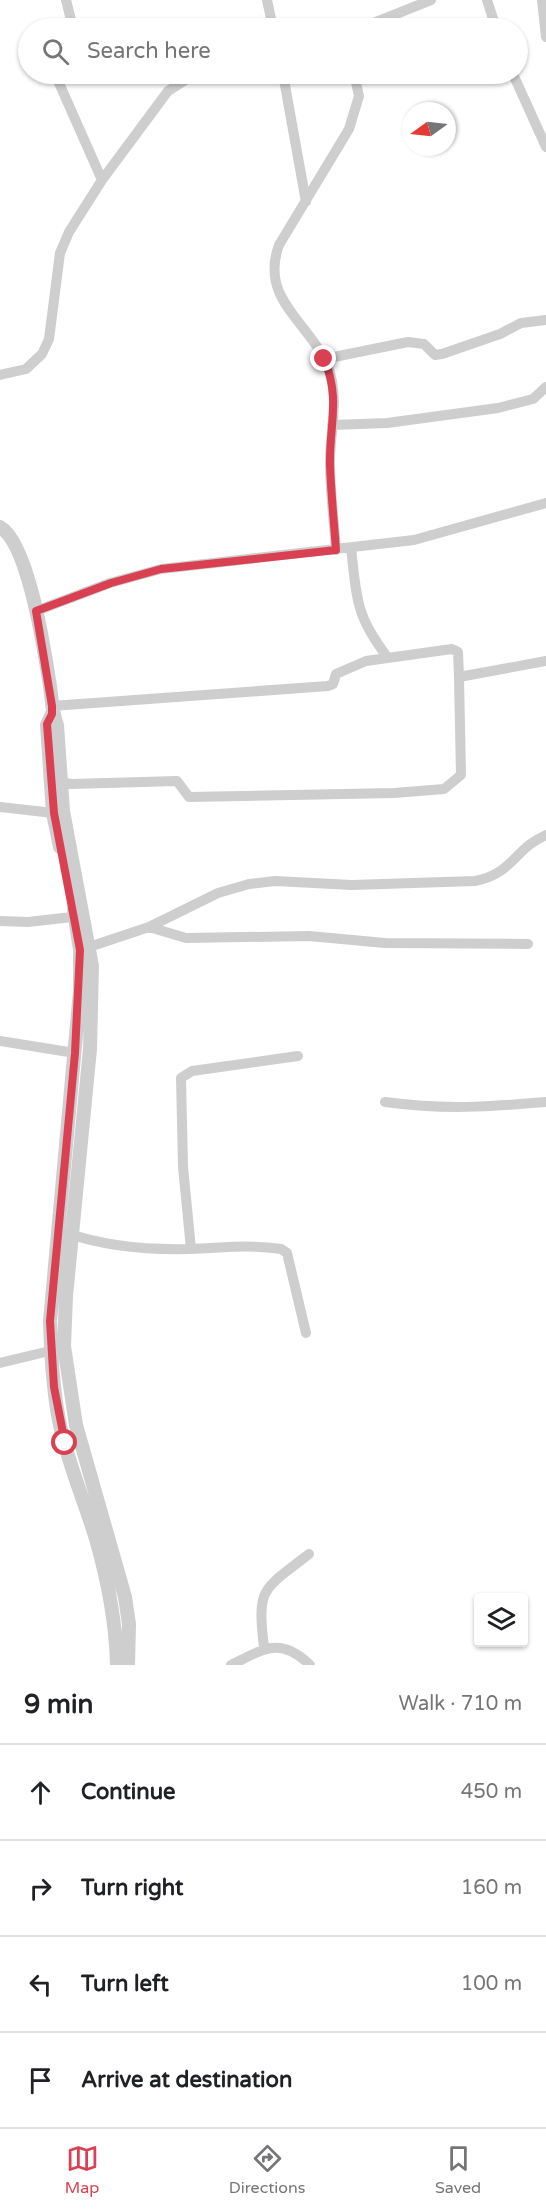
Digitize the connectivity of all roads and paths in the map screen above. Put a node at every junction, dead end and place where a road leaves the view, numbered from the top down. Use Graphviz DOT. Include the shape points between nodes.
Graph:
graph roads {
  1 [pos="66,0"];
  2 [pos="268,0"];
  3 [pos="431,0"];
  4 [pos="487,0"];
  5 [pos="542,0"];
  6 [pos="70,18"];
  7 [pos="271,18"];
  8 [pos="386,18"];
  9 [pos="493,18"];
  10 [pos="546,37"];
  11 [pos="59,84"];
  12 [pos="179,84"];
  13 [pos="285,84"];
  14 [pos="356,84"];
  15 [pos="518,84"];
  16 [pos="546,147"];
  17 [pos="102,180"];
  18 [pos="306,202"];
  19 [pos="546,320"];
  20 [pos="324,359"];
  21 [pos="0,375"];
  22 [pos="546,387"];
  23 [pos="332,425"];
  24 [pos="546,504"];
  25 [pos="0,527"];
  26 [pos="351,548"];
  27 [pos="336,550"];
  28 [pos="36,611"];
  29 [pos="388,658"];
  30 [pos="546,661"];
  31 [pos="459,677"];
  32 [pos="52,710"];
  33 [pos="57,781"];
  34 [pos="0,807"];
  35 [pos="54,813"];
  36 [pos="546,835"];
  37 [pos="80,916"];
  38 [pos="0,921"];
  39 [pos="149,927"];
  40 [pos="528,944"];
  41 [pos="85,949"];
  42 [pos="0,1041"];
  43 [pos="75,1053"];
  44 [pos="298,1056"];
  45 [pos="385,1102"];
  46 [pos="546,1102"];
  47 [pos="59,1230"];
  48 [pos="73,1235"];
  49 [pos="191,1249"];
  50 [pos="306,1333"];
  51 [pos="58,1349"];
  52 [pos="0,1363"];
  53 [pos="78,1432"];
  54 [pos="63,1437"];
  55 [pos="309,1554"];
  56 [pos="264,1648"];
  57 [pos="117,1665"];
  58 [pos="128,1665"];
  59 [pos="231,1665"];
  60 [pos="310,1665"];
  1 -- 6 [label="street"];
  2 -- 7 [label="street"];
  3 -- 8 [label="street"];
  4 -- 9 [label="street"];
  5 -- 10 [label="street"];
  11 -- 17 [label="street"];
  12 -- 17 [label="street" via="168,91"];
  13 -- 18 [label="street"];
  14 -- 18 [label="street" via="358,107 349,129"];
  15 -- 16 [label="street"];
  17 -- 21 [label="street" via="60,253 49,339 42,354 26,369"];
  18 -- 20 [label="street" via="279,245 273,262 274,282"];
  19 -- 20 [label="street" via="521,323 442,354 435,355 424,344 408,342"];
  20 -- 23 [label="street" via="334,388"];
  22 -- 23 [label="street" via="533,399 498,408 387,423"];
  23 -- 27 [label="street" via="330,465"];
  24 -- 26 [label="street" via="414,540"];
  25 -- 28 [label="street" via="16,545"];
  26 -- 27 [label="street"];
  26 -- 29 [label="street" via="358,610"];
  27 -- 28 [label="street" via="161,569"];
  28 -- 32 [label="street"];
  29 -- 31 [label="street" via="452,650 458,652"];
  29 -- 32 [label="street" via="348,667 336,674 333,684 328,686"];
  30 -- 31 [label="street"];
  31 -- 33 [label="street" via="461,775 444,789 394,794 189,797 177,781"];
  32 -- 33 [label="street" via="57,725"];
  33 -- 35 [label="street"];
  33 -- 37 [label="street"];
  34 -- 35 [label="street"];
  35 -- 37 [label="street"];
  36 -- 39 [label="street" via="536,839 492,878 352,885 275,881 249,884 218,893"];
  37 -- 38 [label="street"];
  37 -- 41 [label="street"];
  39 -- 40 [label="street" via="186,938 309,936 385,943"];
  39 -- 41 [label="street"];
  41 -- 43 [label="street"];
  41 -- 48 [label="street" via="90,1049"];
  42 -- 43 [label="street"];
  43 -- 47 [label="street"];
  44 -- 49 [label="street" via="192,1071 181,1078 183,1167"];
  45 -- 46 [label="street" via="457,1109"];
  47 -- 48 [label="street"];
  47 -- 51 [label="street" via="50,1321"];
  48 -- 49 [label="street" via="120,1247"];
  48 -- 51 [label="street"];
  49 -- 50 [label="street" via="227,1245 287,1253"];
  51 -- 52 [label="street"];
  51 -- 53 [label="street"];
  51 -- 54 [label="street"];
  53 -- 54 [label="street"];
  53 -- 58 [label="street" via="125,1597"];
  54 -- 57 [label="street" via="106,1575 114,1610"];
  55 -- 56 [label="street" via="273,1582 262,1596"];
  56 -- 59 [label="street"];
  56 -- 60 [label="street" via="285,1647"];
}
